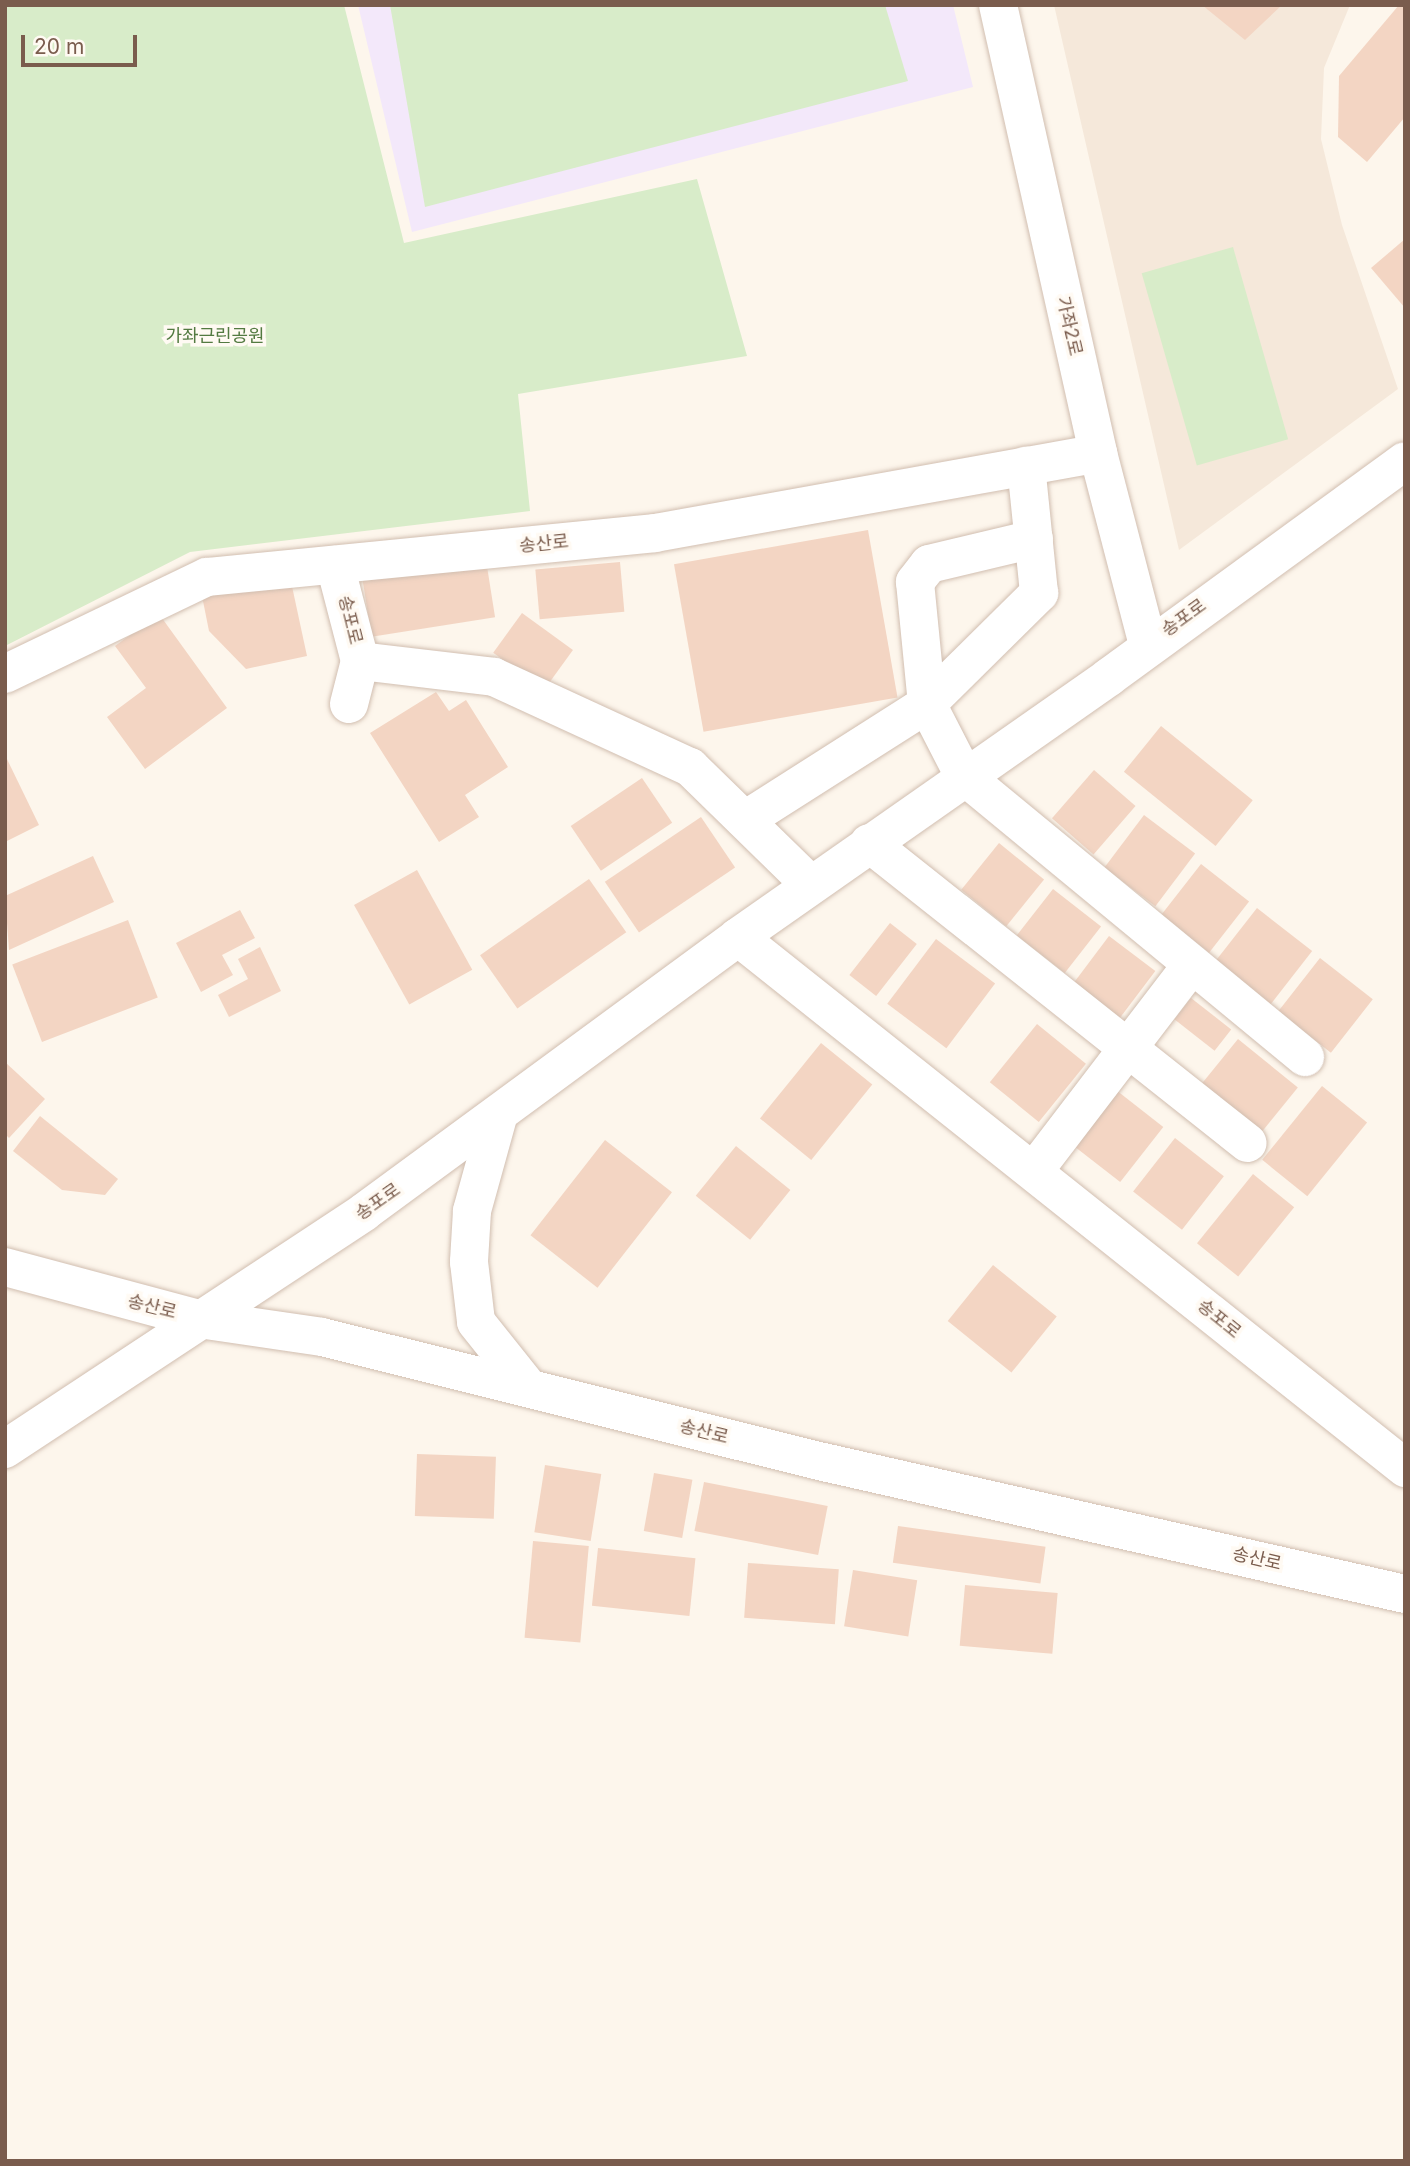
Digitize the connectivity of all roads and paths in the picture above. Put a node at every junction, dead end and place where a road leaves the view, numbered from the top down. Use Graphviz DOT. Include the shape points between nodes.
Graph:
graph roads {
  1 [pos="998,5"];
  2 [pos="1098,453"];
  3 [pos="1405,461"];
  4 [pos="1026,466"];
  5 [pos="1034,539"];
  6 [pos="335,565"];
  7 [pos="1148,645"];
  8 [pos="360,661"];
  9 [pos="5,674"];
  10 [pos="349,704"];
  11 [pos="927,704"];
  12 [pos="964,776"];
  13 [pos="745,820"];
  14 [pos="869,844"];
  15 [pos="811,885"];
  16 [pos="738,937"];
  17 [pos="1192,964"];
  18 [pos="1129,1048"];
  19 [pos="1305,1057"];
  20 [pos="498,1117"];
  21 [pos="1247,1143"];
  22 [pos="1034,1171"];
  23 [pos="5,1267"];
  24 [pos="199,1319"];
  25 [pos="528,1387"];
  26 [pos="5,1449"];
  27 [pos="1405,1468"];
  28 [pos="1405,1594"];
  1 -- 2 [label="street, 가좌2로"];
  2 -- 4 [label="street, 송산로"];
  2 -- 7 [label="street, 가좌2로"];
  3 -- 7 [label="street, 송포로"];
  4 -- 5 [label="street"];
  4 -- 6 [label="street, 송산로" via="655,533"];
  5 -- 11 [label="street" via="1039,593"];
  5 -- 11 [label="street" via="929,564 915,582"];
  6 -- 8 [label="street, 송포로"];
  6 -- 9 [label="street, 송산로" via="207,577"];
  7 -- 12 [label="street, 송포로"];
  8 -- 10 [label="street"];
  8 -- 13 [label="street, 송포로" via="494,677 690,767"];
  11 -- 12 [label="street"];
  11 -- 13 [label="street"];
  12 -- 14 [label="street, 송포로"];
  12 -- 17 [label="street"];
  13 -- 15 [label="street, 송포로"];
  14 -- 15 [label="street, 송포로"];
  14 -- 18 [label="street"];
  15 -- 16 [label="street, 송포로"];
  16 -- 20 [label="street, 송포로"];
  16 -- 22 [label="street, 송포로"];
  17 -- 18 [label="street"];
  17 -- 19 [label="street"];
  18 -- 21 [label="street"];
  18 -- 22 [label="street"];
  20 -- 24 [label="street, 송포로" via="364,1212"];
  20 -- 25 [label="street" via="472,1211 469,1262 476,1322"];
  22 -- 27 [label="street, 송포로"];
  23 -- 24 [label="street, 송산로"];
  24 -- 25 [label="street, 송산로" via="322,1336"];
  24 -- 26 [label="street, 송포로"];
  25 -- 28 [label="street, 송산로" via="819,1461"];
}
